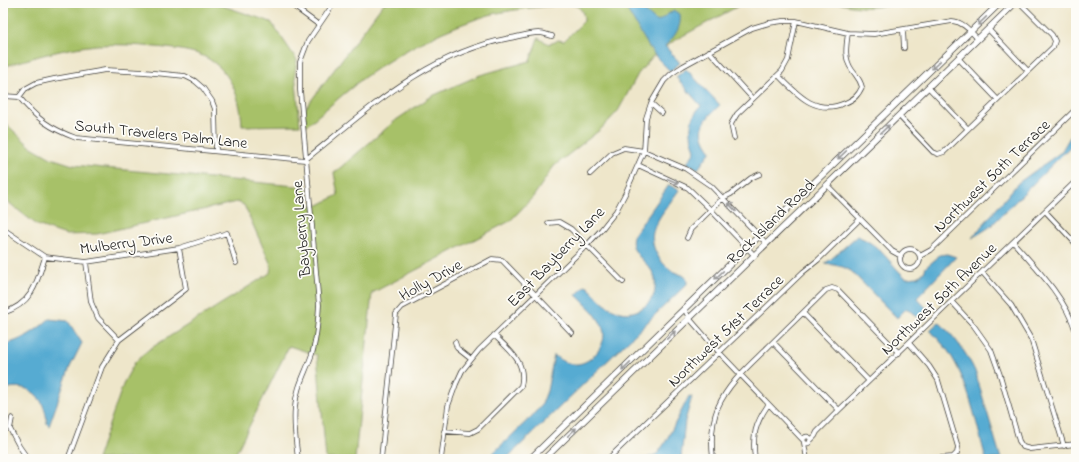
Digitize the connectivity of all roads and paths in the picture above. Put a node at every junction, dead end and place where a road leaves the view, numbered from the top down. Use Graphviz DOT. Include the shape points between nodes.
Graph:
graph roads {
  1 [pos="289,3"];
  2 [pos="334,3"];
  3 [pos="1000,3"];
  4 [pos="1015,3"];
  5 [pos="1020,3"];
  6 [pos="796,21"];
  7 [pos="319,25"];
  8 [pos="988,29"];
  9 [pos="903,30"];
  10 [pos="971,32"];
  11 [pos="848,33"];
  12 [pos="552,36"];
  13 [pos="978,39"];
  14 [pos="904,48"];
  15 [pos="709,51"];
  16 [pos="958,58"];
  17 [pos="1028,71"];
  18 [pos="778,75"];
  19 [pos="928,87"];
  20 [pos="3,96"];
  21 [pos="19,97"];
  22 [pos="752,98"];
  23 [pos="998,100"];
  24 [pos="651,103"];
  25 [pos="1076,109"];
  26 [pos="662,113"];
  27 [pos="899,116"];
  28 [pos="968,129"];
  29 [pos="734,138"];
  30 [pos="216,151"];
  31 [pos="644,151"];
  32 [pos="305,160"];
  33 [pos="638,165"];
  34 [pos="590,174"];
  35 [pos="760,174"];
  36 [pos="1076,182"];
  37 [pos="827,185"];
  38 [pos="723,198"];
  39 [pos="711,210"];
  40 [pos="1045,211"];
  41 [pos="860,219"];
  42 [pos="548,223"];
  43 [pos="3,229"];
  44 [pos="758,236"];
  45 [pos="687,238"];
  46 [pos="1013,242"];
  47 [pos="766,243"];
  48 [pos="1076,244"];
  49 [pos="587,245"];
  50 [pos="179,248"];
  51 [pos="746,248"];
  52 [pos="754,255"];
  53 [pos="901,256"];
  54 [pos="920,256"];
  55 [pos="45,257"];
  56 [pos="86,262"];
  57 [pos="236,263"];
  58 [pos="982,272"];
  59 [pos="623,282"];
  60 [pos="535,294"];
  61 [pos="952,302"];
  62 [pos="684,308"];
  63 [pos="3,313"];
  64 [pos="802,313"];
  65 [pos="689,318"];
  66 [pos="1076,332"];
  67 [pos="572,333"];
  68 [pos="494,335"];
  69 [pos="118,340"];
  70 [pos="455,342"];
  71 [pos="773,342"];
  72 [pos="909,343"];
  73 [pos="720,353"];
  74 [pos="899,353"];
  75 [pos="471,359"];
  76 [pos="739,375"];
  77 [pos="869,381"];
  78 [pos="768,405"];
  79 [pos="839,410"];
  80 [pos="12,418"];
  81 [pos="444,431"];
  82 [pos="807,440"];
  83 [pos="1076,444"];
  84 [pos="1064,446"];
  85 [pos="28,459"];
  86 [pos="68,459"];
  87 [pos="298,459"];
  88 [pos="381,459"];
  89 [pos="441,459"];
  90 [pos="530,459"];
  91 [pos="544,459"];
  92 [pos="608,459"];
  93 [pos="713,459"];
  94 [pos="755,459"];
  95 [pos="808,459"];
  96 [pos="929,459"];
  1 -- 7 [label="street"];
  2 -- 7 [label="street, Bayberry Lane"];
  3 -- 10 [label="main road, Rock Island Road, one-way"];
  4 -- 8 [label="main road, Rock Island Road"];
  5 -- 17 [label="street" via="1055,41 1053,47"];
  6 -- 11 [label="street, East Bayberry Lane"];
  6 -- 15 [label="street, East Bayberry Lane" via="769,23 752,28"];
  6 -- 18 [label="street" via="788,60"];
  7 -- 32 [label="street, Bayberry Lane" via="308,41 300,62"];
  8 -- 13 [label="main road, Rock Island Road"];
  8 -- 17 [label="street"];
  9 -- 10 [label="street, East Bayberry Lane" via="958,21"];
  9 -- 11 [label="street, East Bayberry Lane" via="874,34"];
  9 -- 14 [label="street"];
  10 -- 13 [label="street, East Bayberry Lane"];
  10 -- 44 [label="main road, Rock Island Road, one-way"];
  11 -- 18 [label="street" via="845,49 847,63 860,79 862,87 852,100 840,106 830,107 810,103 797,95"];
  12 -- 32 [label="street" via="540,33 501,40 467,50 420,72 397,87"];
  13 -- 16 [label="main road, Rock Island Road"];
  15 -- 22 [label="street"];
  15 -- 24 [label="street, East Bayberry Lane" via="671,74"];
  16 -- 19 [label="main road, Rock Island Road"];
  16 -- 23 [label="street"];
  17 -- 23 [label="street"];
  18 -- 22 [label="street"];
  19 -- 27 [label="main road, Rock Island Road"];
  19 -- 28 [label="street"];
  20 -- 21 [label="street"];
  21 -- 30 [label="street, South Travelers Palm Lane" via="43,122 76,138"];
  21 -- 30 [label="street" via="25,89 36,83 104,70 185,76 204,88 212,100 215,109"];
  22 -- 29 [label="street" via="731,124"];
  23 -- 28 [label="street"];
  24 -- 26 [label="street"];
  24 -- 31 [label="street, East Bayberry Lane" via="646,118"];
  25 -- 54 [label="street, Northwest 50th Terrace" via="931,250"];
  27 -- 28 [label="street" via="933,152 938,154 944,152"];
  37 -- 27 [label="main road, Rock Island Road, one-way"];
  30 -- 32 [label="street, South Travelers Palm Lane"];
  31 -- 33 [label="street, East Bayberry Lane"];
  31 -- 34 [label="street" via="624,148 612,153"];
  31 -- 38 [label="street" via="686,169 711,186"];
  32 -- 87 [label="street, Bayberry Lane" via="319,306 317,334 299,386 295,407"];
  33 -- 39 [label="street, one-way" via="688,188"];
  33 -- 49 [label="street, East Bayberry Lane" via="616,211"];
  35 -- 38 [label="street"];
  36 -- 40 [label="street, Northwest 50th Avenue"];
  37 -- 41 [label="street"];
  37 -- 47 [label="main road, Rock Island Road"];
  38 -- 39 [label="street"];
  44 -- 38 [label="street, one-way"];
  39 -- 45 [label="street" via="691,229"];
  39 -- 51 [label="street"];
  40 -- 46 [label="street, Northwest 50th Avenue"];
  40 -- 48 [label="street"];
  41 -- 53 [label="street" via="892,251"];
  41 -- 73 [label="street, Northwest 51st Terrace"];
  42 -- 49 [label="street" via="559,222 571,229"];
  43 -- 55 [label="street, Mulberry Drive"];
  44 -- 47 [label="street"];
  44 -- 51 [label="main road, Rock Island Road"];
  46 -- 58 [label="street, Northwest 50th Avenue"];
  46 -- 66 [label="street" via="1045,277 1062,302"];
  47 -- 52 [label="main road, Rock Island Road"];
  49 -- 59 [label="street"];
  49 -- 60 [label="street, East Bayberry Lane"];
  50 -- 56 [label="street, Mulberry Drive"];
  50 -- 57 [label="street, Mulberry Drive" via="227,233"];
  50 -- 69 [label="street" via="186,289"];
  51 -- 52 [label="street"];
  51 -- 62 [label="main road, Rock Island Road, one-way"];
  52 -- 65 [label="main road, Rock Island Road"];
  53 -- 54 [label="street" via="906,250 912,249"];
  53 -- 54 [label="street" via="901,262 909,268 918,265"];
  55 -- 56 [label="street, Mulberry Drive"];
  55 -- 63 [label="street" via="31,294 23,303"];
  56 -- 69 [label="street" via="91,302 98,318"];
  58 -- 61 [label="street, Northwest 50th Avenue"];
  58 -- 84 [label="street" via="1011,305 1031,340"];
  60 -- 67 [label="street, Holly Drive"];
  60 -- 68 [label="street, East Bayberry Lane"];
  60 -- 88 [label="street, Holly Drive" via="502,260 492,259 402,307 396,314"];
  61 -- 72 [label="street, Northwest 50th Avenue"];
  61 -- 84 [label="street" via="974,326 990,350 1023,447 1030,449"];
  62 -- 65 [label="street"];
  62 -- 90 [label="main road, Rock Island Road, one-way"];
  64 -- 71 [label="street"];
  64 -- 74 [label="street" via="826,290 838,290"];
  64 -- 77 [label="street"];
  65 -- 73 [label="street"];
  91 -- 65 [label="main road, Rock Island Road, one-way"];
  68 -- 75 [label="street, East Bayberry Lane"];
  68 -- 81 [label="street" via="522,367 521,386 478,429 470,433"];
  69 -- 86 [label="street" via="102,367"];
  70 -- 75 [label="street" via="456,348"];
  71 -- 76 [label="street"];
  71 -- 79 [label="street"];
  72 -- 74 [label="street, Northwest 50th Avenue"];
  72 -- 96 [label="street" via="938,380 958,447 953,457"];
  73 -- 76 [label="street"];
  73 -- 92 [label="street, Northwest 51st Terrace"];
  74 -- 77 [label="street, Northwest 50th Avenue"];
  75 -- 81 [label="street, East Bayberry Lane" via="456,384 448,406"];
  76 -- 78 [label="street"];
  76 -- 93 [label="street" via="726,391 713,423"];
  77 -- 79 [label="street, Northwest 50th Avenue"];
  78 -- 82 [label="street" via="796,433"];
  78 -- 94 [label="street" via="759,417 754,433"];
  79 -- 82 [label="street, Northwest 50th Avenue"];
  80 -- 85 [label="street" via="10,429"];
  81 -- 89 [label="street, East Bayberry Lane"];
  82 -- 95 [label="street"];
  83 -- 84 [label="street"];
}
